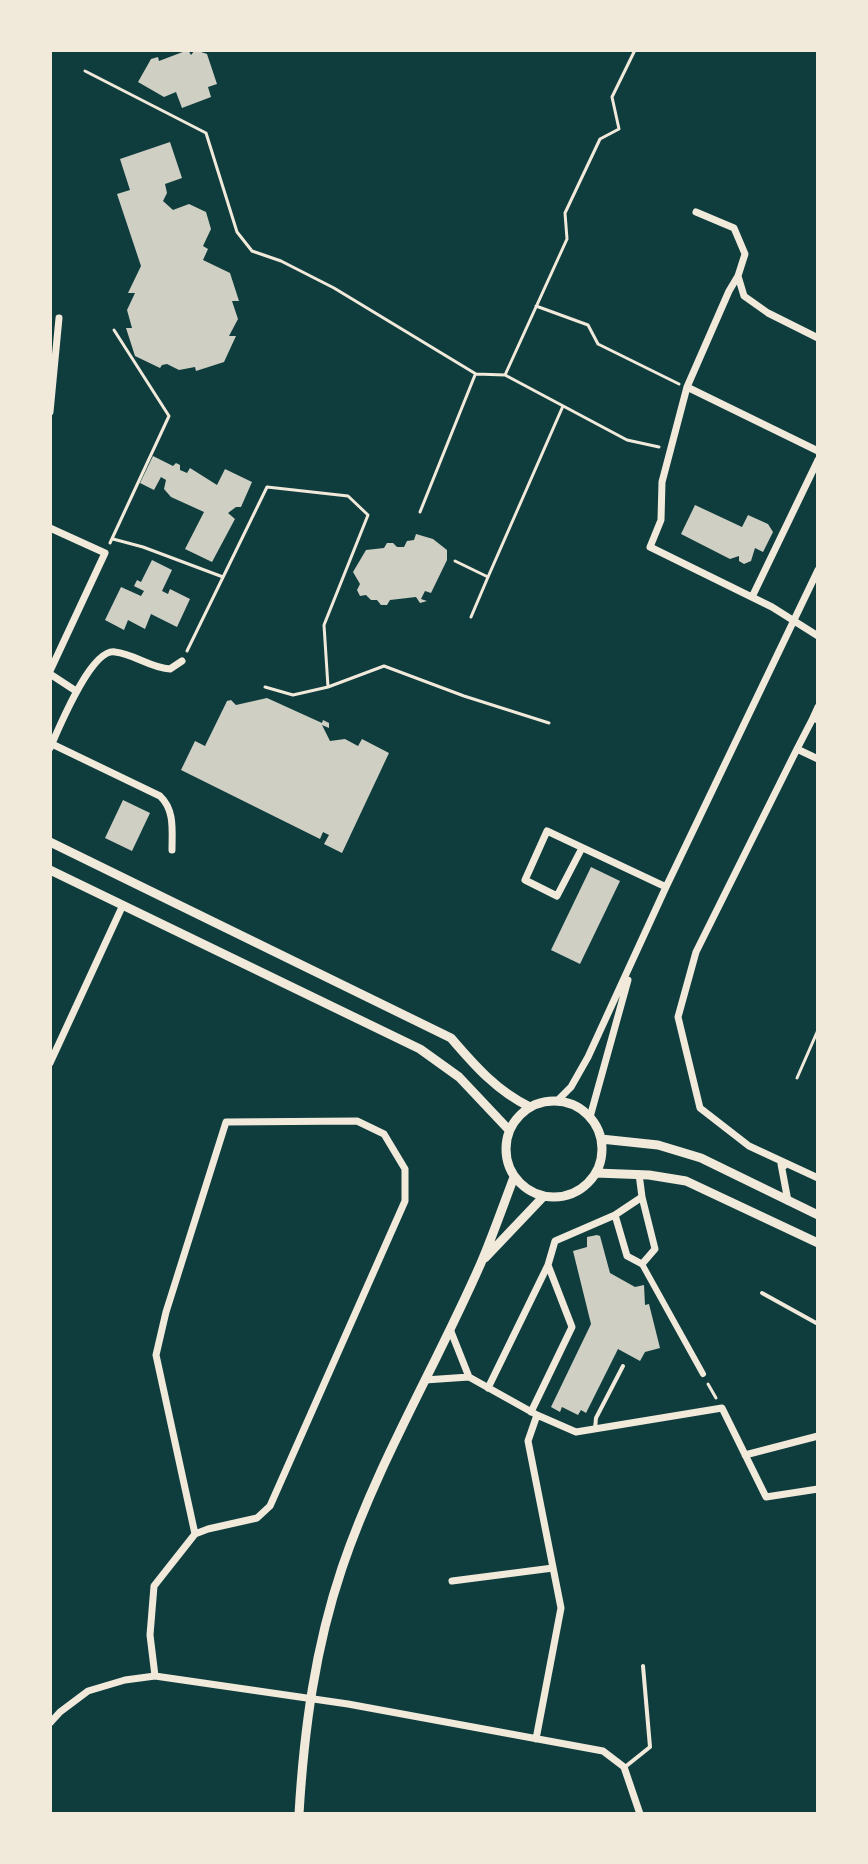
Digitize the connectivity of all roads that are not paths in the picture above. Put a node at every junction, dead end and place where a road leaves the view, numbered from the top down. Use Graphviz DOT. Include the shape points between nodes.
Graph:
graph roads {
  1 [pos="696,212"];
  2 [pos="738,276"];
  3 [pos="59,318"];
  4 [pos="818,338"];
  5 [pos="687,387"];
  6 [pos="50,412"];
  7 [pos="818,451"];
  8 [pos="818,460"];
  9 [pos="50,528"];
  10 [pos="818,570"];
  11 [pos="752,597"];
  12 [pos="794,620"];
  13 [pos="818,636"];
  14 [pos="182,661"];
  15 [pos="50,672"];
  16 [pos="76,691"];
  17 [pos="818,707"];
  18 [pos="816,719"];
  19 [pos="51,746"];
  20 [pos="797,749"];
  21 [pos="818,759"];
  22 [pos="50,842"];
  23 [pos="582,848"];
  24 [pos="172,850"];
  25 [pos="50,870"];
  26 [pos="666,887"];
  27 [pos="122,907"];
  28 [pos="634,958"];
  29 [pos="50,1063"];
  30 [pos="557,1101"];
  31 [pos="530,1107"];
  32 [pos="590,1117"];
  33 [pos="509,1130"];
  34 [pos="601,1139"];
  35 [pos="596,1173"];
  36 [pos="639,1174"];
  37 [pos="514,1177"];
  38 [pos="818,1180"];
  39 [pos="543,1197"];
  40 [pos="642,1197"];
  41 [pos="788,1201"];
  42 [pos="615,1215"];
  43 [pos="818,1215"];
  44 [pos="818,1243"];
  45 [pos="481,1262"];
  46 [pos="642,1264"];
  47 [pos="548,1265"];
  48 [pos="762,1293"];
  49 [pos="818,1324"];
  50 [pos="450,1329"];
  51 [pos="623,1366"];
  52 [pos="703,1374"];
  53 [pos="469,1377"];
  54 [pos="425,1380"];
  55 [pos="488,1388"];
  56 [pos="534,1414"];
  57 [pos="595,1429"];
  58 [pos="818,1436"];
  59 [pos="745,1455"];
  60 [pos="818,1489"];
  61 [pos="195,1534"];
  62 [pos="553,1568"];
  63 [pos="452,1581"];
  64 [pos="643,1666"];
  65 [pos="155,1676"];
  66 [pos="310,1699"];
  67 [pos="50,1723"];
  68 [pos="536,1739"];
  69 [pos="624,1767"];
  70 [pos="299,1814"];
  71 [pos="640,1814"];
  1 -- 2 [label="street" via="734,228 745,254"];
  2 -- 4 [label="street" via="744,296"];
  2 -- 5 [label="street"];
  3 -- 6 [label="street"];
  5 -- 7 [label="street"];
  5 -- 11 [label="street" via="662,482 661,520 650,547"];
  8 -- 11 [label="street"];
  9 -- 15 [label="street" via="105,553"];
  10 -- 12 [label="street"];
  11 -- 12 [label="street"];
  12 -- 13 [label="street"];
  12 -- 26 [label="street"];
  14 -- 16 [label="street" via="163,669 108,651"];
  15 -- 16 [label="street"];
  16 -- 19 [label="street"];
  17 -- 18 [label="street"];
  18 -- 20 [label="street"];
  19 -- 24 [label="street" via="160,796 171,812"];
  20 -- 21 [label="street"];
  20 -- 38 [label="street" via="696,952 678,1017 700,1108 749,1146"];
  22 -- 31 [label="street" via="451,1038 487,1079"];
  23 -- 23 [label="street" via="557,896 525,880 547,831"];
  23 -- 26 [label="street"];
  25 -- 27 [label="street"];
  26 -- 28 [label="street"];
  27 -- 29 [label="street"];
  27 -- 33 [label="street" via="420,1049 459,1077"];
  28 -- 30 [label="street" via="588,1057"];
  28 -- 32 [label="street"];
  30 -- 31 [label="street"];
  30 -- 32 [label="street"];
  31 -- 33 [label="street"];
  32 -- 34 [label="street"];
  33 -- 37 [label="street" via="506,1155"];
  34 -- 35 [label="street"];
  34 -- 41 [label="street" via="658,1145 701,1158"];
  35 -- 36 [label="street"];
  35 -- 39 [label="street" via="567,1196"];
  36 -- 40 [label="street"];
  36 -- 44 [label="street" via="686,1181"];
  37 -- 39 [label="street"];
  37 -- 45 [label="street"];
  38 -- 41 [label="street" via="781,1164"];
  39 -- 45 [label="street"];
  40 -- 42 [label="street"];
  40 -- 46 [label="street" via="655,1249"];
  41 -- 43 [label="street"];
  42 -- 46 [label="street" via="627,1256"];
  42 -- 47 [label="street" via="555,1241"];
  45 -- 50 [label="street"];
  46 -- 52 [label="street"];
  47 -- 55 [label="street"];
  47 -- 56 [label="street" via="572,1327"];
  48 -- 49 [label="lane"];
  50 -- 53 [label="street"];
  50 -- 54 [label="street"];
  51 -- 57 [label="lane"];
  53 -- 54 [label="street"];
  53 -- 55 [label="street"];
  54 -- 66 [label="street" via="380,1469 343,1566"];
  55 -- 56 [label="street"];
  56 -- 57 [label="street" via="576,1432"];
  56 -- 62 [label="street" via="528,1441"];
  57 -- 59 [label="street" via="722,1408"];
  58 -- 59 [label="street"];
  59 -- 60 [label="street" via="766,1497"];
  61 -- 61 [label="street" via="257,1518 270,1506 405,1201 405,1169 384,1134 357,1121 226,1122 156,1355"];
  61 -- 65 [label="street" via="154,1586 150,1635"];
  62 -- 63 [label="street"];
  62 -- 68 [label="street" via="561,1608"];
  64 -- 69 [label="lane" via="650,1747"];
  65 -- 66 [label="street"];
  65 -- 67 [label="street" via="88,1691"];
  66 -- 68 [label="street"];
  66 -- 70 [label="street"];
  68 -- 69 [label="street" via="603,1751"];
  69 -- 71 [label="street"];
}
